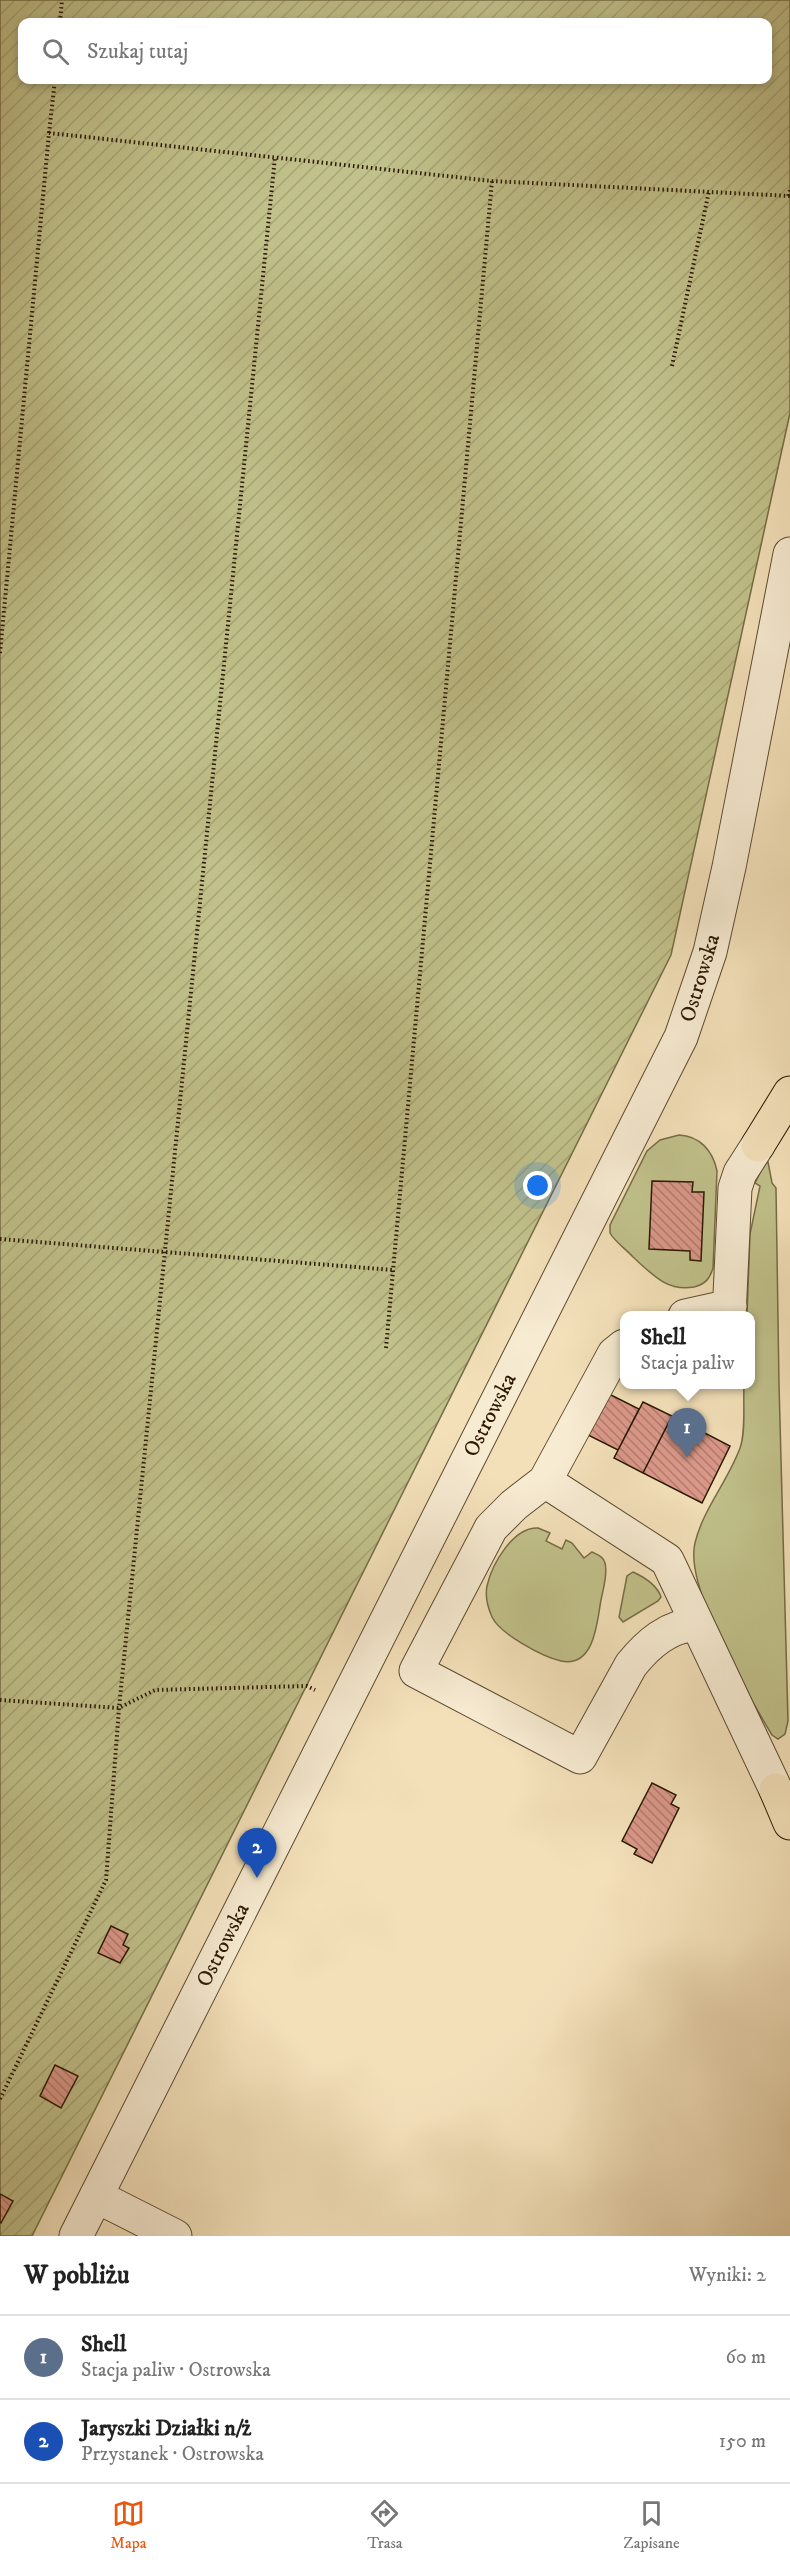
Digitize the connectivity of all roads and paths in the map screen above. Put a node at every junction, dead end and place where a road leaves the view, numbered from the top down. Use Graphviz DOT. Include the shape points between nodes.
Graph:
graph roads {
  1 [pos="62,0"];
  2 [pos="60,18"];
  3 [pos="55,84"];
  4 [pos="49,133"];
  5 [pos="274,157"];
  6 [pos="492,181"];
  7 [pos="790,190"];
  8 [pos="709,192"];
  9 [pos="789,196"];
  10 [pos="672,366"];
  11 [pos="790,554"];
  12 [pos="0,653"];
  13 [pos="790,1094"];
  14 [pos="758,1145"];
  15 [pos="0,1239"];
  16 [pos="164,1252"];
  17 [pos="393,1270"];
  18 [pos="730,1311"];
  19 [pos="386,1348"];
  20 [pos="620,1349"];
  21 [pos="545,1481"];
  22 [pos="697,1624"];
  23 [pos="0,1700"];
  24 [pos="344,1705"];
  25 [pos="119,1708"];
  26 [pos="776,1790"];
  27 [pos="790,1823"];
  28 [pos="0,2099"];
  29 [pos="96,2196"];
  30 [pos="76,2236"];
  31 [pos="175,2236"];
  1 -- 2 [label="path"];
  3 -- 4 [label="path"];
  4 -- 5 [label="path"];
  4 -- 12 [label="path"];
  5 -- 6 [label="path"];
  5 -- 16 [label="path"];
  6 -- 8 [label="path"];
  6 -- 17 [label="path"];
  7 -- 9 [label="path"];
  8 -- 9 [label="path"];
  8 -- 10 [label="path"];
  11 -- 24 [label="street, Ostrowska" via="710,952 681,1037"];
  13 -- 14 [label="highway"];
  14 -- 18 [label="street" via="735,1188"];
  15 -- 16 [label="path"];
  16 -- 17 [label="path"];
  16 -- 25 [label="path"];
  17 -- 19 [label="path"];
  20 -- 21 [label="street"];
  21 -- 22 [label="street" via="667,1560"];
  21 -- 22 [label="street" via="491,1528 416,1671 580,1757 638,1656 666,1633"];
  22 -- 26 [label="street"];
  23 -- 25 [label="path"];
  24 -- 25 [label="path" via="308,1686 155,1690"];
  24 -- 29 [label="street, Ostrowska"];
  25 -- 28 [label="path" via="106,1880"];
  26 -- 27 [label="highway"];
  29 -- 30 [label="street, Ostrowska"];
  29 -- 31 [label="street"];
}
